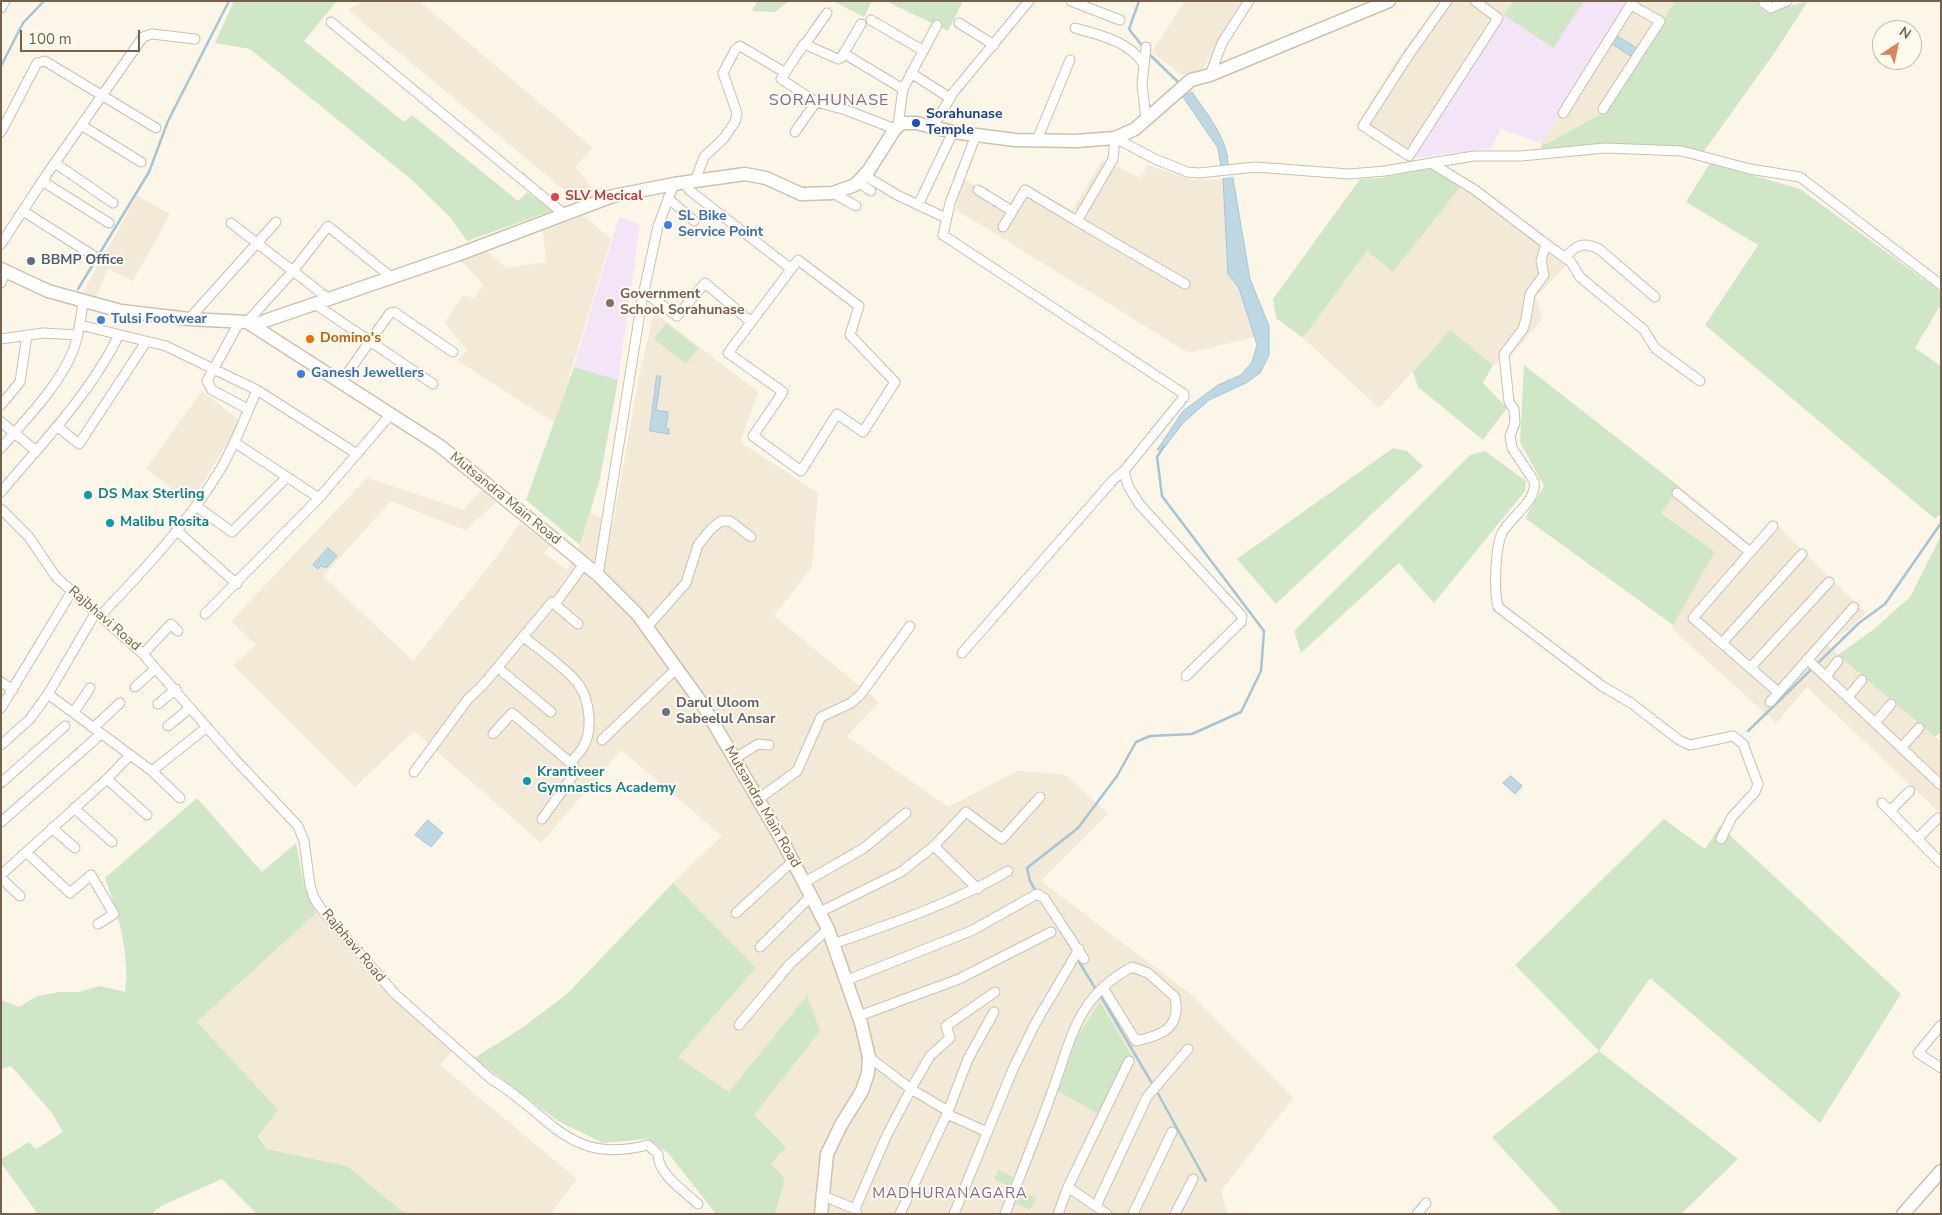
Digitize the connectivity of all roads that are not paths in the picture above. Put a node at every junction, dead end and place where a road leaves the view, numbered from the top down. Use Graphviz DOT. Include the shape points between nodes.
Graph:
graph roads {
  1 [pos="5,1"];
  2 [pos="1029,1"];
  3 [pos="1071,1"];
  4 [pos="1249,1"];
  5 [pos="1389,1"];
  6 [pos="1447,1"];
  7 [pos="1475,1"];
  8 [pos="1766,1"];
  9 [pos="1786,1"];
  10 [pos="1632,3"];
  11 [pos="1486,4"];
  12 [pos="1,8"];
  13 [pos="827,13"];
  14 [pos="871,20"];
  15 [pos="1120,20"];
  16 [pos="331,22"];
  17 [pos="959,23"];
  18 [pos="861,24"];
  19 [pos="937,24"];
  20 [pos="1075,28"];
  21 [pos="195,39"];
  22 [pos="806,44"];
  23 [pos="994,45"];
  24 [pos="922,50"];
  25 [pos="1145,50"];
  26 [pos="848,56"];
  27 [pos="1070,60"];
  28 [pos="1144,65"];
  29 [pos="784,72"];
  30 [pos="910,74"];
  31 [pos="1210,76"];
  32 [pos="903,89"];
  33 [pos="102,95"];
  34 [pos="950,98"];
  35 [pos="816,102"];
  36 [pos="1603,109"];
  37 [pos="1563,113"];
  38 [pos="1146,119"];
  39 [pos="81,125"];
  40 [pos="896,127"];
  41 [pos="933,127"];
  42 [pos="156,128"];
  43 [pos="1,132"];
  44 [pos="795,132"];
  45 [pos="953,132"];
  46 [pos="976,135"];
  47 [pos="1115,138"];
  48 [pos="1037,140"];
  49 [pos="141,162"];
  50 [pos="55,163"];
  51 [pos="1431,163"];
  52 [pos="861,179"];
  53 [pos="42,181"];
  54 [pos="685,182"];
  55 [pos="978,190"];
  56 [pos="871,191"];
  57 [pos="833,193"];
  58 [pos="668,198"];
  59 [pos="113,202"];
  60 [pos="918,205"];
  61 [pos="856,206"];
  62 [pos="23,211"];
  63 [pos="1012,211"];
  64 [pos="564,214"];
  65 [pos="946,218"];
  66 [pos="1077,220"];
  67 [pos="694,221"];
  68 [pos="276,222"];
  69 [pos="109,223"];
  70 [pos="231,223"];
  71 [pos="1003,227"];
  72 [pos="1,244"];
  73 [pos="257,244"];
  74 [pos="1546,244"];
  75 [pos="94,256"];
  76 [pos="1566,258"];
  77 [pos="790,268"];
  78 [pos="3,270"];
  79 [pos="293,271"];
  80 [pos="391,277"];
  81 [pos="1,283"];
  82 [pos="1185,284"];
  83 [pos="1941,285"];
  84 [pos="644,292"];
  85 [pos="1655,297"];
  86 [pos="329,299"];
  87 [pos="83,301"];
  88 [pos="315,304"];
  89 [pos="189,319"];
  90 [pos="750,321"];
  91 [pos="246,323"];
  92 [pos="80,326"];
  93 [pos="27,335"];
  94 [pos="78,335"];
  95 [pos="119,335"];
  96 [pos="1,338"];
  97 [pos="369,341"];
  98 [pos="146,342"];
  99 [pos="453,352"];
  100 [pos="213,367"];
  101 [pos="1700,381"];
  102 [pos="340,382"];
  103 [pos="433,384"];
  104 [pos="256,390"];
  105 [pos="1,405"];
  106 [pos="248,409"];
  107 [pos="390,414"];
  108 [pos="1,422"];
  109 [pos="58,427"];
  110 [pos="14,433"];
  111 [pos="234,442"];
  112 [pos="1,448"];
  113 [pos="36,451"];
  114 [pos="357,454"];
  115 [pos="1124,472"];
  116 [pos="287,477"];
  117 [pos="1,492"];
  118 [pos="1677,493"];
  119 [pos="318,498"];
  120 [pos="196,506"];
  121 [pos="1,509"];
  122 [pos="1773,526"];
  123 [pos="176,530"];
  124 [pos="751,538"];
  125 [pos="1750,552"];
  126 [pos="1802,554"];
  127 [pos="584,564"];
  128 [pos="598,575"];
  129 [pos="1829,582"];
  130 [pos="237,584"];
  131 [pos="72,591"];
  132 [pos="555,604"];
  133 [pos="1854,607"];
  134 [pos="99,614"];
  135 [pos="205,614"];
  136 [pos="578,624"];
  137 [pos="647,626"];
  138 [pos="910,626"];
  139 [pos="178,631"];
  140 [pos="524,637"];
  141 [pos="1722,643"];
  142 [pos="962,653"];
  143 [pos="143,654"];
  144 [pos="1807,659"];
  145 [pos="1838,661"];
  146 [pos="498,668"];
  147 [pos="1750,668"];
  148 [pos="155,669"];
  149 [pos="676,669"];
  150 [pos="1186,676"];
  151 [pos="1826,676"];
  152 [pos="1862,680"];
  153 [pos="1,682"];
  154 [pos="136,687"];
  155 [pos="90,688"];
  156 [pos="176,689"];
  157 [pos="13,690"];
  158 [pos="1778,692"];
  159 [pos="48,694"];
  160 [pos="1848,697"];
  161 [pos="1770,702"];
  162 [pos="120,703"];
  163 [pos="158,704"];
  164 [pos="1891,704"];
  165 [pos="1,708"];
  166 [pos="190,708"];
  167 [pos="74,712"];
  168 [pos="551,712"];
  169 [pos="1875,722"];
  170 [pos="65,726"];
  171 [pos="168,726"];
  172 [pos="206,727"];
  173 [pos="93,728"];
  174 [pos="1919,728"];
  175 [pos="101,734"];
  176 [pos="493,734"];
  177 [pos="602,740"];
  178 [pos="1,744"];
  179 [pos="769,746"];
  180 [pos="1901,748"];
  181 [pos="130,755"];
  182 [pos="734,759"];
  183 [pos="571,762"];
  184 [pos="152,771"];
  185 [pos="414,772"];
  186 [pos="107,779"];
  187 [pos="1,783"];
  188 [pos="1941,785"];
  189 [pos="1910,791"];
  190 [pos="1040,797"];
  191 [pos="180,798"];
  192 [pos="757,800"];
  193 [pos="1882,803"];
  194 [pos="74,808"];
  195 [pos="1890,811"];
  196 [pos="906,813"];
  197 [pos="147,815"];
  198 [pos="1938,818"];
  199 [pos="542,819"];
  200 [pos="1,822"];
  201 [pos="52,828"];
  202 [pos="1721,839"];
  203 [pos="1917,839"];
  204 [pos="112,842"];
  205 [pos="934,846"];
  206 [pos="75,848"];
  207 [pos="26,852"];
  208 [pos="793,861"];
  209 [pos="1941,863"];
  210 [pos="1008,871"];
  211 [pos="2,875"];
  212 [pos="804,882"];
  213 [pos="978,889"];
  214 [pos="20,896"];
  215 [pos="811,896"];
  216 [pos="820,912"];
  217 [pos="736,914"];
  218 [pos="98,924"];
  219 [pos="828,929"];
  220 [pos="1051,932"];
  221 [pos="833,944"];
  222 [pos="760,946"];
  223 [pos="1079,949"];
  224 [pos="1084,959"];
  225 [pos="847,980"];
  226 [pos="1103,988"];
  227 [pos="995,992"];
  228 [pos="994,1012"];
  229 [pos="859,1016"];
  230 [pos="739,1025"];
  231 [pos="1941,1025"];
  232 [pos="1188,1049"];
  233 [pos="868,1057"];
  234 [pos="1129,1061"];
  235 [pos="1941,1068"];
  236 [pos="911,1089"];
  237 [pos="947,1112"];
  238 [pos="987,1132"];
  239 [pos="1172,1132"];
  240 [pos="1941,1171"];
  241 [pos="1193,1179"];
  242 [pos="1068,1187"];
  243 [pos="821,1195"];
  244 [pos="698,1204"];
  245 [pos="1426,1204"];
  246 [pos="1096,1206"];
  247 [pos="856,1212"];
  248 [pos="821,1214"];
  249 [pos="900,1214"];
  250 [pos="954,1214"];
  251 [pos="1005,1214"];
  252 [pos="1058,1214"];
  253 [pos="1107,1214"];
  254 [pos="1133,1214"];
  255 [pos="1175,1214"];
  256 [pos="1417,1214"];
  257 [pos="1902,1214"];
  1 -- 12 [label="street"];
  2 -- 23 [label="street"];
  3 -- 15 [label="street"];
  4 -- 31 [label="street" via="1222,43"];
  5 -- 31 [label="street"];
  6 -- 11 [label="street" via="1363,126 1409,156 1498,18"];
  7 -- 11 [label="street"];
  8 -- 9 [label="street" via="1764,3 1771,8"];
  10 -- 36 [label="street" via="1660,21"];
  10 -- 37 [label="street"];
  13 -- 22 [label="street"];
  14 -- 24 [label="street"];
  16 -- 64 [label="street"];
  17 -- 23 [label="street"];
  18 -- 22 [label="street" via="840,59"];
  19 -- 24 [label="street"];
  20 -- 28 [label="street" via="1121,44"];
  21 -- 33 [label="street" via="152,34 143,37"];
  22 -- 29 [label="street"];
  23 -- 34 [label="street"];
  24 -- 30 [label="street"];
  25 -- 28 [label="street"];
  26 -- 32 [label="street"];
  27 -- 48 [label="street"];
  28 -- 38 [label="street" via="1142,84"];
  29 -- 35 [label="street" via="781,76 784,81"];
  29 -- 54 [label="street" via="740,46 735,50 724,73 735,107 735,122"];
  30 -- 32 [label="street"];
  30 -- 34 [label="street"];
  31 -- 38 [label="street" via="1191,80"];
  32 -- 40 [label="street"];
  33 -- 39 [label="street"];
  33 -- 42 [label="street"];
  33 -- 43 [label="street" via="40,61"];
  34 -- 41 [label="street"];
  35 -- 40 [label="street"];
  35 -- 44 [label="street"];
  38 -- 47 [label="street" via="1130,132"];
  39 -- 49 [label="street"];
  39 -- 50 [label="street"];
  40 -- 41 [label="street" via="916,123"];
  40 -- 52 [label="street"];
  41 -- 45 [label="street"];
  45 -- 46 [label="street"];
  45 -- 60 [label="street"];
  46 -- 48 [label="street"];
  46 -- 65 [label="street"];
  47 -- 48 [label="street"];
  47 -- 51 [label="street" via="1155,159 1187,172 1199,173 1255,167 1349,174"];
  47 -- 66 [label="street" via="1113,159"];
  50 -- 53 [label="street"];
  50 -- 59 [label="street"];
  51 -- 74 [label="street" via="1475,190"];
  51 -- 83 [label="street" via="1474,156 1521,156 1604,148 1657,150 1682,151 1750,169 1800,177"];
  52 -- 56 [label="street"];
  52 -- 57 [label="street" via="855,185"];
  52 -- 60 [label="street"];
  53 -- 62 [label="street"];
  53 -- 69 [label="street"];
  54 -- 57 [label="street" via="755,175 801,194"];
  54 -- 58 [label="street"];
  54 -- 64 [label="street" via="614,196"];
  54 -- 77 [label="street" via="689,190"];
  55 -- 63 [label="street"];
  57 -- 61 [label="street"];
  58 -- 67 [label="street"];
  58 -- 84 [label="street" via="658,226"];
  60 -- 65 [label="street"];
  62 -- 72 [label="street"];
  62 -- 75 [label="street"];
  63 -- 66 [label="street" via="1025,190"];
  63 -- 71 [label="street"];
  64 -- 80 [label="street"];
  65 -- 115 [label="street" via="943,235 1184,394"];
  66 -- 82 [label="street"];
  68 -- 73 [label="street"];
  70 -- 73 [label="street"];
  73 -- 79 [label="street"];
  73 -- 89 [label="street"];
  74 -- 76 [label="street"];
  74 -- 202 [label="street" via="1541,261 1544,276 1530,294 1523,329 1504,354 1509,402 1514,409 1515,423 1510,436 1512,448 1534,481 1535,488 1502,532 1498,543 1495,598 1498,607 1679,740 1690,744 1734,736 1743,744 1758,784 1756,792 1732,817"];
  76 -- 85 [label="street" via="1575,246 1591,245"];
  76 -- 101 [label="street" via="1580,277 1644,330 1655,348"];
  77 -- 90 [label="street"];
  77 -- 90 [label="street" via="798,260 859,306 850,335 895,382 863,432 837,414 801,471 753,436 783,392 728,353"];
  78 -- 81 [label="street"];
  78 -- 87 [label="street" via="48,291"];
  79 -- 80 [label="street" via="328,226"];
  79 -- 86 [label="street"];
  79 -- 91 [label="street"];
  80 -- 86 [label="street"];
  84 -- 90 [label="street" via="677,316 705,283"];
  84 -- 128 [label="street"];
  86 -- 88 [label="street"];
  87 -- 89 [label="street" via="121,311"];
  87 -- 92 [label="street"];
  88 -- 91 [label="street"];
  88 -- 97 [label="street"];
  89 -- 91 [label="street"];
  91 -- 100 [label="street"];
  91 -- 102 [label="street, Mutsandra Main Road"];
  92 -- 94 [label="street"];
  92 -- 95 [label="street"];
  93 -- 94 [label="street"];
  93 -- 96 [label="street"];
  93 -- 105 [label="street" via="20,382"];
  94 -- 110 [label="street" via="68,362"];
  95 -- 98 [label="street"];
  95 -- 109 [label="street" via="107,358"];
  97 -- 99 [label="street" via="387,316 394,312"];
  97 -- 102 [label="street"];
  97 -- 103 [label="street"];
  98 -- 100 [label="street" via="166,346"];
  98 -- 109 [label="street" via="80,444"];
  100 -- 104 [label="street"];
  100 -- 106 [label="street" via="207,381 212,390"];
  102 -- 107 [label="street, Mutsandra Main Road"];
  104 -- 106 [label="street"];
  104 -- 114 [label="street"];
  106 -- 111 [label="street"];
  107 -- 114 [label="street"];
  107 -- 127 [label="street, Mutsandra Main Road" via="440,446"];
  108 -- 110 [label="street"];
  109 -- 113 [label="street"];
  110 -- 112 [label="street"];
  110 -- 113 [label="street"];
  111 -- 116 [label="street"];
  111 -- 120 [label="street"];
  113 -- 117 [label="street"];
  114 -- 119 [label="street"];
  115 -- 142 [label="street" via="1114,479"];
  115 -- 150 [label="street" via="1128,486 1140,505 1242,616 1241,622"];
  116 -- 119 [label="street"];
  116 -- 120 [label="street" via="232,532"];
  118 -- 125 [label="street"];
  119 -- 130 [label="street"];
  120 -- 123 [label="street"];
  121 -- 131 [label="street, Rajbhavi Road" via="29,537 56,577"];
  122 -- 125 [label="street"];
  123 -- 130 [label="street"];
  123 -- 134 [label="street"];
  124 -- 137 [label="street" via="730,521 721,521 711,529 698,545 686,583"];
  125 -- 141 [label="street" via="1693,618"];
  126 -- 141 [label="street"];
  127 -- 128 [label="street, Mutsandra Main Road"];
  127 -- 132 [label="street"];
  128 -- 137 [label="street, Mutsandra Main Road"];
  129 -- 147 [label="street"];
  130 -- 135 [label="street"];
  131 -- 134 [label="street, Rajbhavi Road"];
  131 -- 157 [label="street"];
  132 -- 136 [label="street"];
  132 -- 140 [label="street" via="552,602"];
  133 -- 144 [label="street"];
  134 -- 143 [label="street, Rajbhavi Road"];
  134 -- 159 [label="street"];
  137 -- 149 [label="street, Mutsandra Main Road"];
  138 -- 192 [label="street" via="861,694 852,703 821,717 797,771"];
  139 -- 143 [label="street" via="171,624"];
  140 -- 146 [label="street"];
  140 -- 183 [label="street" via="578,683 584,694 588,708 588,735 583,748"];
  141 -- 147 [label="street"];
  143 -- 148 [label="street, Rajbhavi Road"];
  144 -- 151 [label="street"];
  144 -- 158 [label="street"];
  145 -- 151 [label="street"];
  146 -- 168 [label="street"];
  146 -- 185 [label="street" via="468,699"];
  147 -- 158 [label="street"];
  148 -- 154 [label="street"];
  148 -- 156 [label="street, Rajbhavi Road"];
  149 -- 177 [label="street"];
  149 -- 182 [label="street, Mutsandra Main Road" via="703,705"];
  151 -- 160 [label="street"];
  152 -- 160 [label="street"];
  153 -- 157 [label="street"];
  155 -- 167 [label="street"];
  156 -- 163 [label="street"];
  156 -- 166 [label="street, Rajbhavi Road"];
  157 -- 165 [label="street"];
  158 -- 161 [label="street"];
  159 -- 167 [label="street"];
  159 -- 178 [label="street" via="30,719"];
  160 -- 169 [label="street"];
  162 -- 173 [label="street"];
  164 -- 169 [label="street"];
  166 -- 171 [label="street"];
  166 -- 172 [label="street, Rajbhavi Road"];
  167 -- 173 [label="street"];
  169 -- 180 [label="street"];
  170 -- 187 [label="street"];
  172 -- 184 [label="street"];
  172 -- 244 [label="street, Rajbhavi Road" via="298,826 304,841 314,898 395,994 491,1079 503,1085 562,1134 597,1149 613,1151 648,1145 658,1154 658,1162 667,1174"];
  173 -- 175 [label="street"];
  174 -- 180 [label="street"];
  175 -- 181 [label="street"];
  175 -- 200 [label="street"];
  176 -- 183 [label="street" via="512,713"];
  179 -- 182 [label="street" via="758,744"];
  180 -- 188 [label="street"];
  181 -- 184 [label="street"];
  181 -- 186 [label="street"];
  182 -- 192 [label="street, Mutsandra Main Road"];
  183 -- 199 [label="street" via="574,774"];
  184 -- 191 [label="street"];
  186 -- 194 [label="street"];
  186 -- 197 [label="street"];
  189 -- 195 [label="street"];
  190 -- 205 [label="street" via="1002,839 966,812"];
  192 -- 208 [label="street, Mutsandra Main Road"];
  193 -- 195 [label="street"];
  194 -- 201 [label="street"];
  194 -- 204 [label="street"];
  195 -- 203 [label="street"];
  196 -- 212 [label="street" via="864,848"];
  198 -- 203 [label="street"];
  201 -- 206 [label="street"];
  201 -- 207 [label="street"];
  203 -- 209 [label="street"];
  205 -- 213 [label="street"];
  205 -- 216 [label="street" via="884,882"];
  207 -- 211 [label="street"];
  207 -- 218 [label="street" via="70,893 91,875 114,914"];
  208 -- 212 [label="street, Mutsandra Main Road"];
  208 -- 217 [label="street"];
  210 -- 213 [label="street"];
  211 -- 214 [label="street"];
  212 -- 215 [label="street, Mutsandra Main Road"];
  213 -- 221 [label="street" via="906,919"];
  215 -- 216 [label="street, Mutsandra Main Road"];
  215 -- 222 [label="street"];
  216 -- 219 [label="street, Mutsandra Main Road"];
  219 -- 221 [label="street, Mutsandra Main Road"];
  219 -- 230 [label="street" via="790,964"];
  220 -- 229 [label="street" via="959,979"];
  221 -- 225 [label="street, Mutsandra Main Road"];
  223 -- 224 [label="street"];
  223 -- 225 [label="street" via="1044,898 1037,894 971,931"];
  223 -- 238 [label="street" via="1035,1024"];
  225 -- 229 [label="street, Mutsandra Main Road"];
  226 -- 226 [label="street" via="1112,978 1132,967 1148,973 1176,996 1177,1008 1172,1024 1159,1036 1136,1041"];
  226 -- 251 [label="street" via="1074,1027"];
  227 -- 236 [label="street" via="948,1023 950,1038 930,1056"];
  228 -- 237 [label="street" via="968,1059"];
  229 -- 233 [label="street, Mutsandra Main Road"];
  231 -- 235 [label="street" via="1918,1053"];
  232 -- 246 [label="street" via="1147,1097"];
  233 -- 236 [label="street"];
  233 -- 243 [label="street, Mutsandra Main Road" via="868,1073 862,1091 827,1154"];
  234 -- 242 [label="street"];
  236 -- 237 [label="street"];
  236 -- 247 [label="street" via="886,1137"];
  237 -- 238 [label="street"];
  237 -- 249 [label="street"];
  238 -- 250 [label="street"];
  239 -- 254 [label="street"];
  240 -- 257 [label="street"];
  241 -- 255 [label="street"];
  242 -- 246 [label="street"];
  242 -- 252 [label="street"];
  243 -- 247 [label="street"];
  243 -- 248 [label="street, Mutsandra Main Road"];
  245 -- 256 [label="street"];
  246 -- 253 [label="street"];
}
